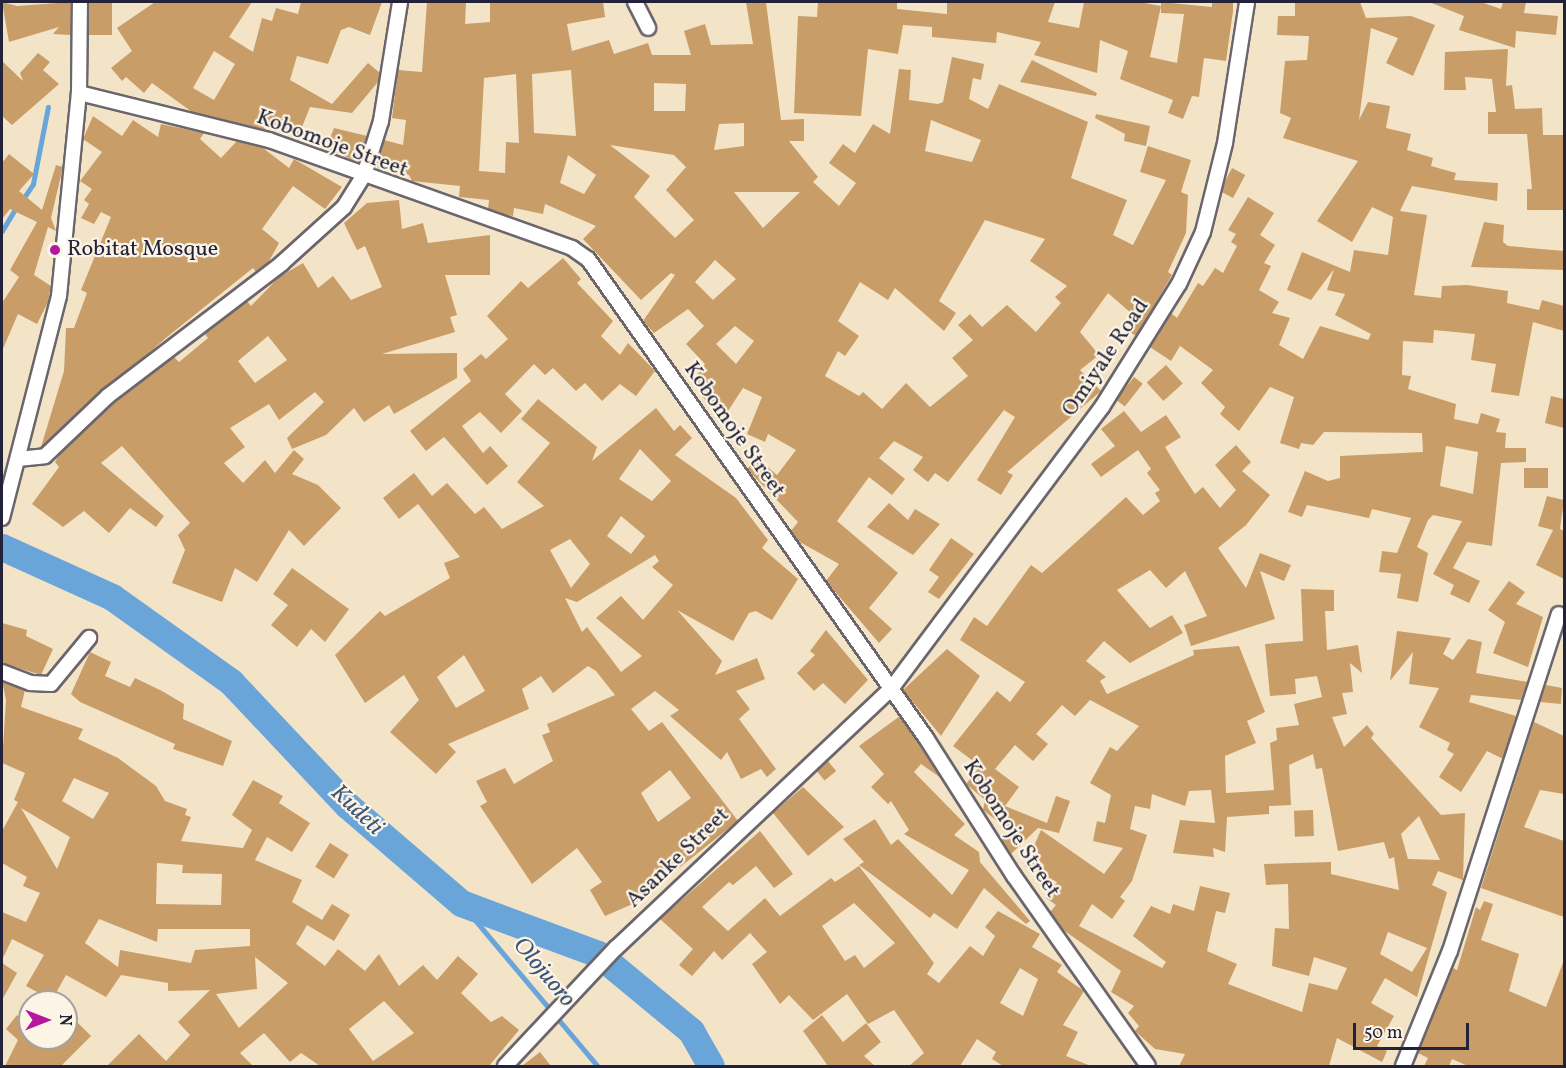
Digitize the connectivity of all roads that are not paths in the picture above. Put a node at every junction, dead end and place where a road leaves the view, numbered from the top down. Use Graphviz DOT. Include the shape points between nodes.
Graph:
graph roads {
  1 [pos="80,2"];
  2 [pos="400,2"];
  3 [pos="635,2"];
  4 [pos="1248,2"];
  5 [pos="648,28"];
  6 [pos="79,93"];
  7 [pos="364,175"];
  8 [pos="18,459"];
  9 [pos="2,518"];
  10 [pos="1558,614"];
  11 [pos="89,638"];
  12 [pos="2,672"];
  13 [pos="891,689"];
  14 [pos="504,1066"];
  15 [pos="1148,1066"];
  16 [pos="1403,1066"];
  1 -- 6 [label="street"];
  2 -- 7 [label="street" via="381,121"];
  3 -- 5 [label="street"];
  4 -- 13 [label="street, Omiyale Road" via="1215,193 1179,284 1102,407"];
  6 -- 7 [label="street, Kobomoje Street" via="269,140"];
  6 -- 8 [label="street" via="59,296"];
  7 -- 8 [label="street" via="344,207 281,264 172,342 45,456"];
  7 -- 13 [label="street, Kobomoje Street" via="572,248 588,259"];
  8 -- 9 [label="street"];
  10 -- 16 [label="street" via="1450,951"];
  11 -- 12 [label="street" via="51,684 38,685"];
  13 -- 14 [label="street, Asanke Street" via="616,948"];
  13 -- 15 [label="street, Kobomoje Street"];
}
